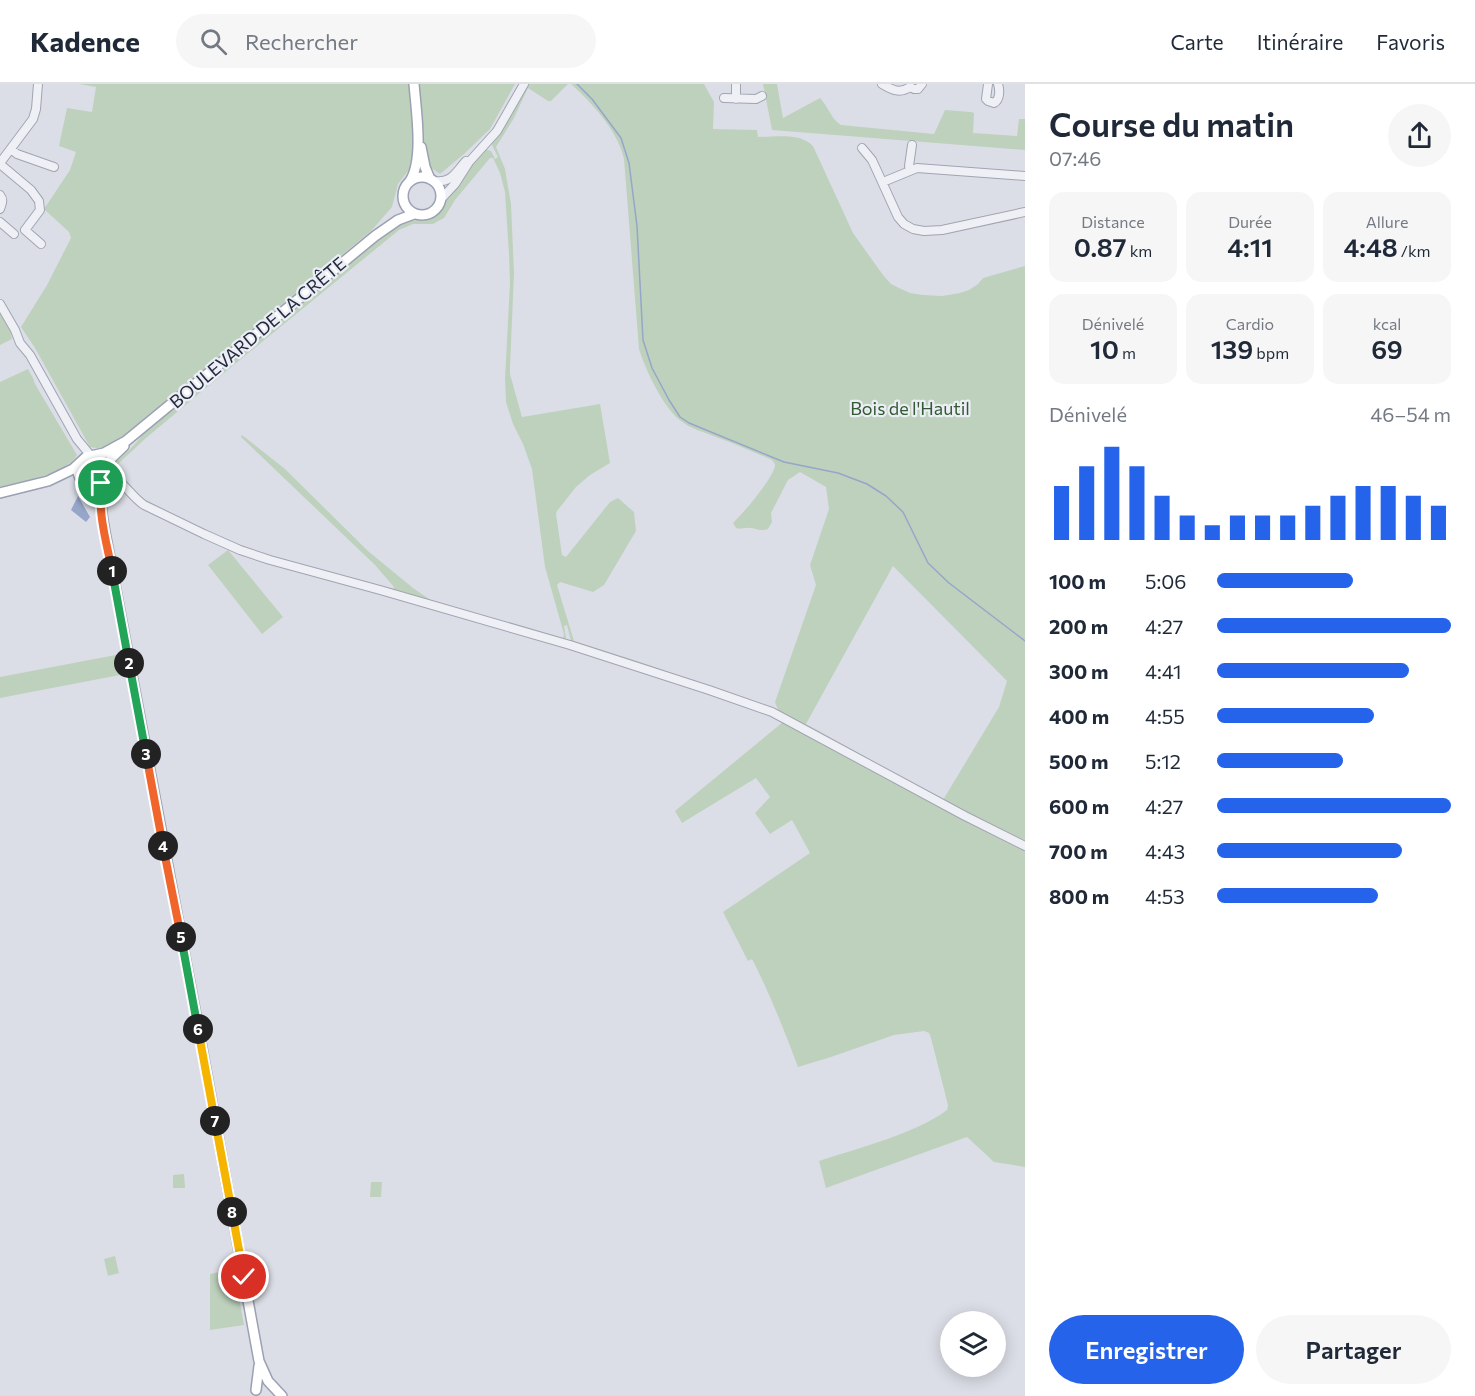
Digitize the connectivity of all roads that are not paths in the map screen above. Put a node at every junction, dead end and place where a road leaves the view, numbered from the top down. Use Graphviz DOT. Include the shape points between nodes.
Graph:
graph roads {
  1 [pos="38,84"];
  2 [pos="414,84"];
  3 [pos="522,84"];
  4 [pos="736,84"];
  5 [pos="882,84"];
  6 [pos="922,84"];
  7 [pos="988,84"];
  8 [pos="998,84"];
  9 [pos="910,85"];
  10 [pos="762,96"];
  11 [pos="724,98"];
  12 [pos="735,99"];
  13 [pos="418,132"];
  14 [pos="912,144"];
  15 [pos="862,148"];
  16 [pos="11,149"];
  17 [pos="0,164"];
  18 [pos="54,167"];
  19 [pos="911,170"];
  20 [pos="1025,176"];
  21 [pos="432,180"];
  22 [pos="410,181"];
  23 [pos="883,182"];
  24 [pos="0,195"];
  25 [pos="441,199"];
  26 [pos="403,200"];
  27 [pos="0,209"];
  28 [pos="1025,212"];
  29 [pos="414,214"];
  30 [pos="0,222"];
  31 [pos="14,234"];
  32 [pos="375,236"];
  33 [pos="41,244"];
  34 [pos="0,303"];
  35 [pos="141,430"];
  36 [pos="77,439"];
  37 [pos="93,456"];
  38 [pos="80,463"];
  39 [pos="106,474"];
  40 [pos="48,481"];
  41 [pos="85,482"];
  42 [pos="0,493"];
  43 [pos="102,513"];
  44 [pos="1025,846"];
  45 [pos="259,1361"];
  46 [pos="273,1388"];
  47 [pos="254,1393"];
  48 [pos="282,1396"];
  1 -- 16 [label="street" via="33,119"];
  2 -- 13 [label="main road"];
  3 -- 21 [label="street" via="486,140 452,177"];
  3 -- 25 [label="street" via="497,131"];
  4 -- 12 [label="street"];
  5 -- 9 [label="street" via="899,91"];
  6 -- 9 [label="street" via="918,89"];
  7 -- 8 [label="street" via="986,99 993,103 998,98"];
  10 -- 12 [label="street"];
  11 -- 12 [label="street"];
  13 -- 21 [label="main road" via="425,167"];
  13 -- 22 [label="main road" via="416,167"];
  14 -- 19 [label="street"];
  15 -- 23 [label="street"];
  16 -- 17 [label="street"];
  16 -- 18 [label="street"];
  17 -- 33 [label="street" via="39,201 40,210 25,230"];
  19 -- 20 [label="street"];
  19 -- 23 [label="street"];
  21 -- 22 [label="main road" via="418,177"];
  21 -- 25 [label="main road" via="439,187"];
  22 -- 26 [label="main road"];
  23 -- 28 [label="street" via="898,217 918,230 953,228"];
  24 -- 27 [label="street"];
  25 -- 29 [label="main road" via="430,214"];
  26 -- 29 [label="main road"];
  26 -- 32 [label="main road, BOULEVARD DE LA CRÊTE"];
  29 -- 32 [label="main road, BOULEVARD DE LA CRÊTE"];
  30 -- 31 [label="street"];
  32 -- 35 [label="main road, BOULEVARD DE LA CRÊTE"];
  34 -- 36 [label="street"];
  35 -- 37 [label="main road, BOULEVARD DE LA CRÊTE" via="116,447"];
  35 -- 39 [label="main road, BOULEVARD DE LA CRÊTE" via="113,457"];
  36 -- 37 [label="street"];
  36 -- 38 [label="street"];
  37 -- 38 [label="main road, BOULEVARD DE LA CRÊTE"];
  37 -- 39 [label="main road" via="103,459"];
  38 -- 40 [label="main road, BOULEVARD DE LA CRÊTE"];
  38 -- 41 [label="main road" via="78,472"];
  39 -- 41 [label="main road, BOULEVARD DE LA CRÊTE" via="95,485"];
  39 -- 43 [label="main road"];
  39 -- 44 [label="street" via="144,505 240,550 570,645 771,712"];
  40 -- 41 [label="main road, BOULEVARD DE LA CRÊTE" via="68,478"];
  40 -- 42 [label="main road, BOULEVARD DE LA CRÊTE"];
  41 -- 43 [label="main road"];
  43 -- 45 [label="main road"];
  45 -- 46 [label="main road"];
  45 -- 47 [label="main road"];
  46 -- 47 [label="main road" via="264,1387"];
  46 -- 48 [label="main road"];
}
